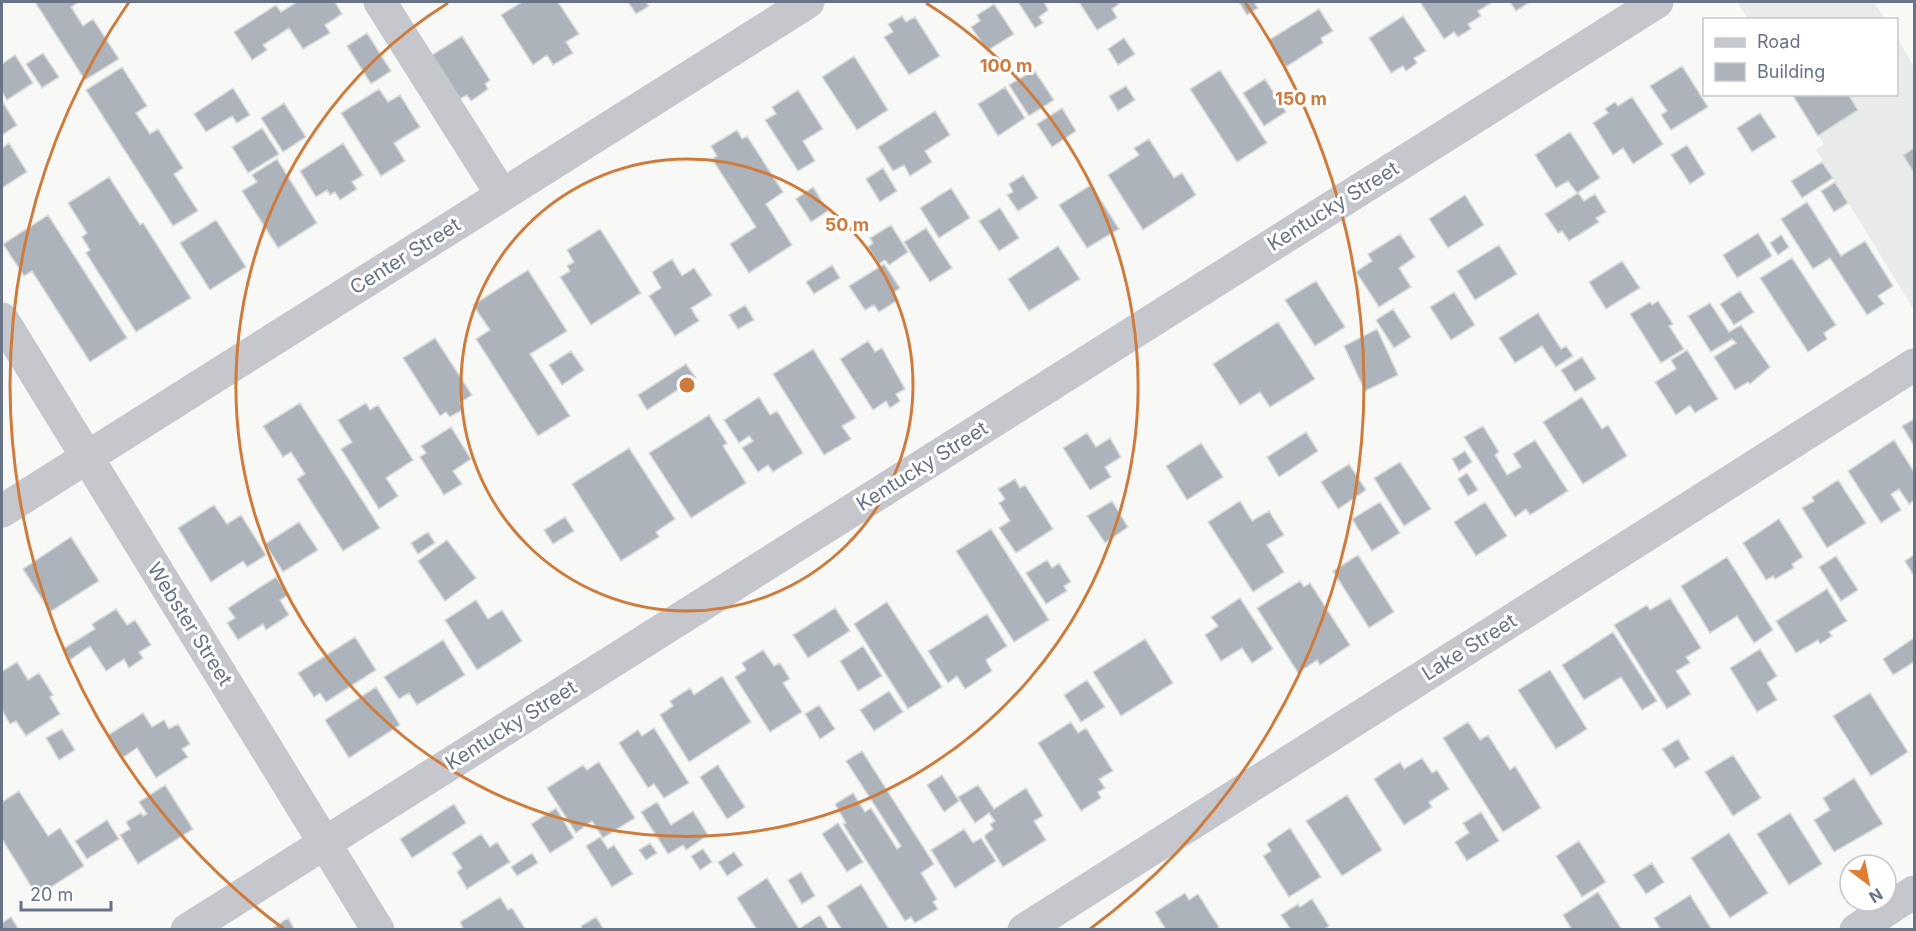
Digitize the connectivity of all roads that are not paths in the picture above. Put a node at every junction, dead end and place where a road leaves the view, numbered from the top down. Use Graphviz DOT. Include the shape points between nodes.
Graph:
graph roads {
  1 [pos="380,2"];
  2 [pos="808,2"];
  3 [pos="1658,2"];
  4 [pos="502,195"];
  5 [pos="2,319"];
  6 [pos="1914,365"];
  7 [pos="87,457"];
  8 [pos="2,511"];
  9 [pos="325,843"];
  10 [pos="1914,892"];
  11 [pos="187,930"];
  12 [pos="378,930"];
  13 [pos="1024,930"];
  14 [pos="1856,930"];
  1 -- 4 [label="street"];
  2 -- 4 [label="street, Center Street"];
  3 -- 9 [label="street, Kentucky Street"];
  4 -- 7 [label="street, Center Street"];
  5 -- 7 [label="street, Webster Street"];
  6 -- 13 [label="street, Lake Street"];
  7 -- 8 [label="street, Center Street"];
  7 -- 9 [label="street, Webster Street"];
  9 -- 11 [label="street, Kentucky Street"];
  9 -- 12 [label="street, Webster Street"];
  10 -- 14 [label="street"];
}
